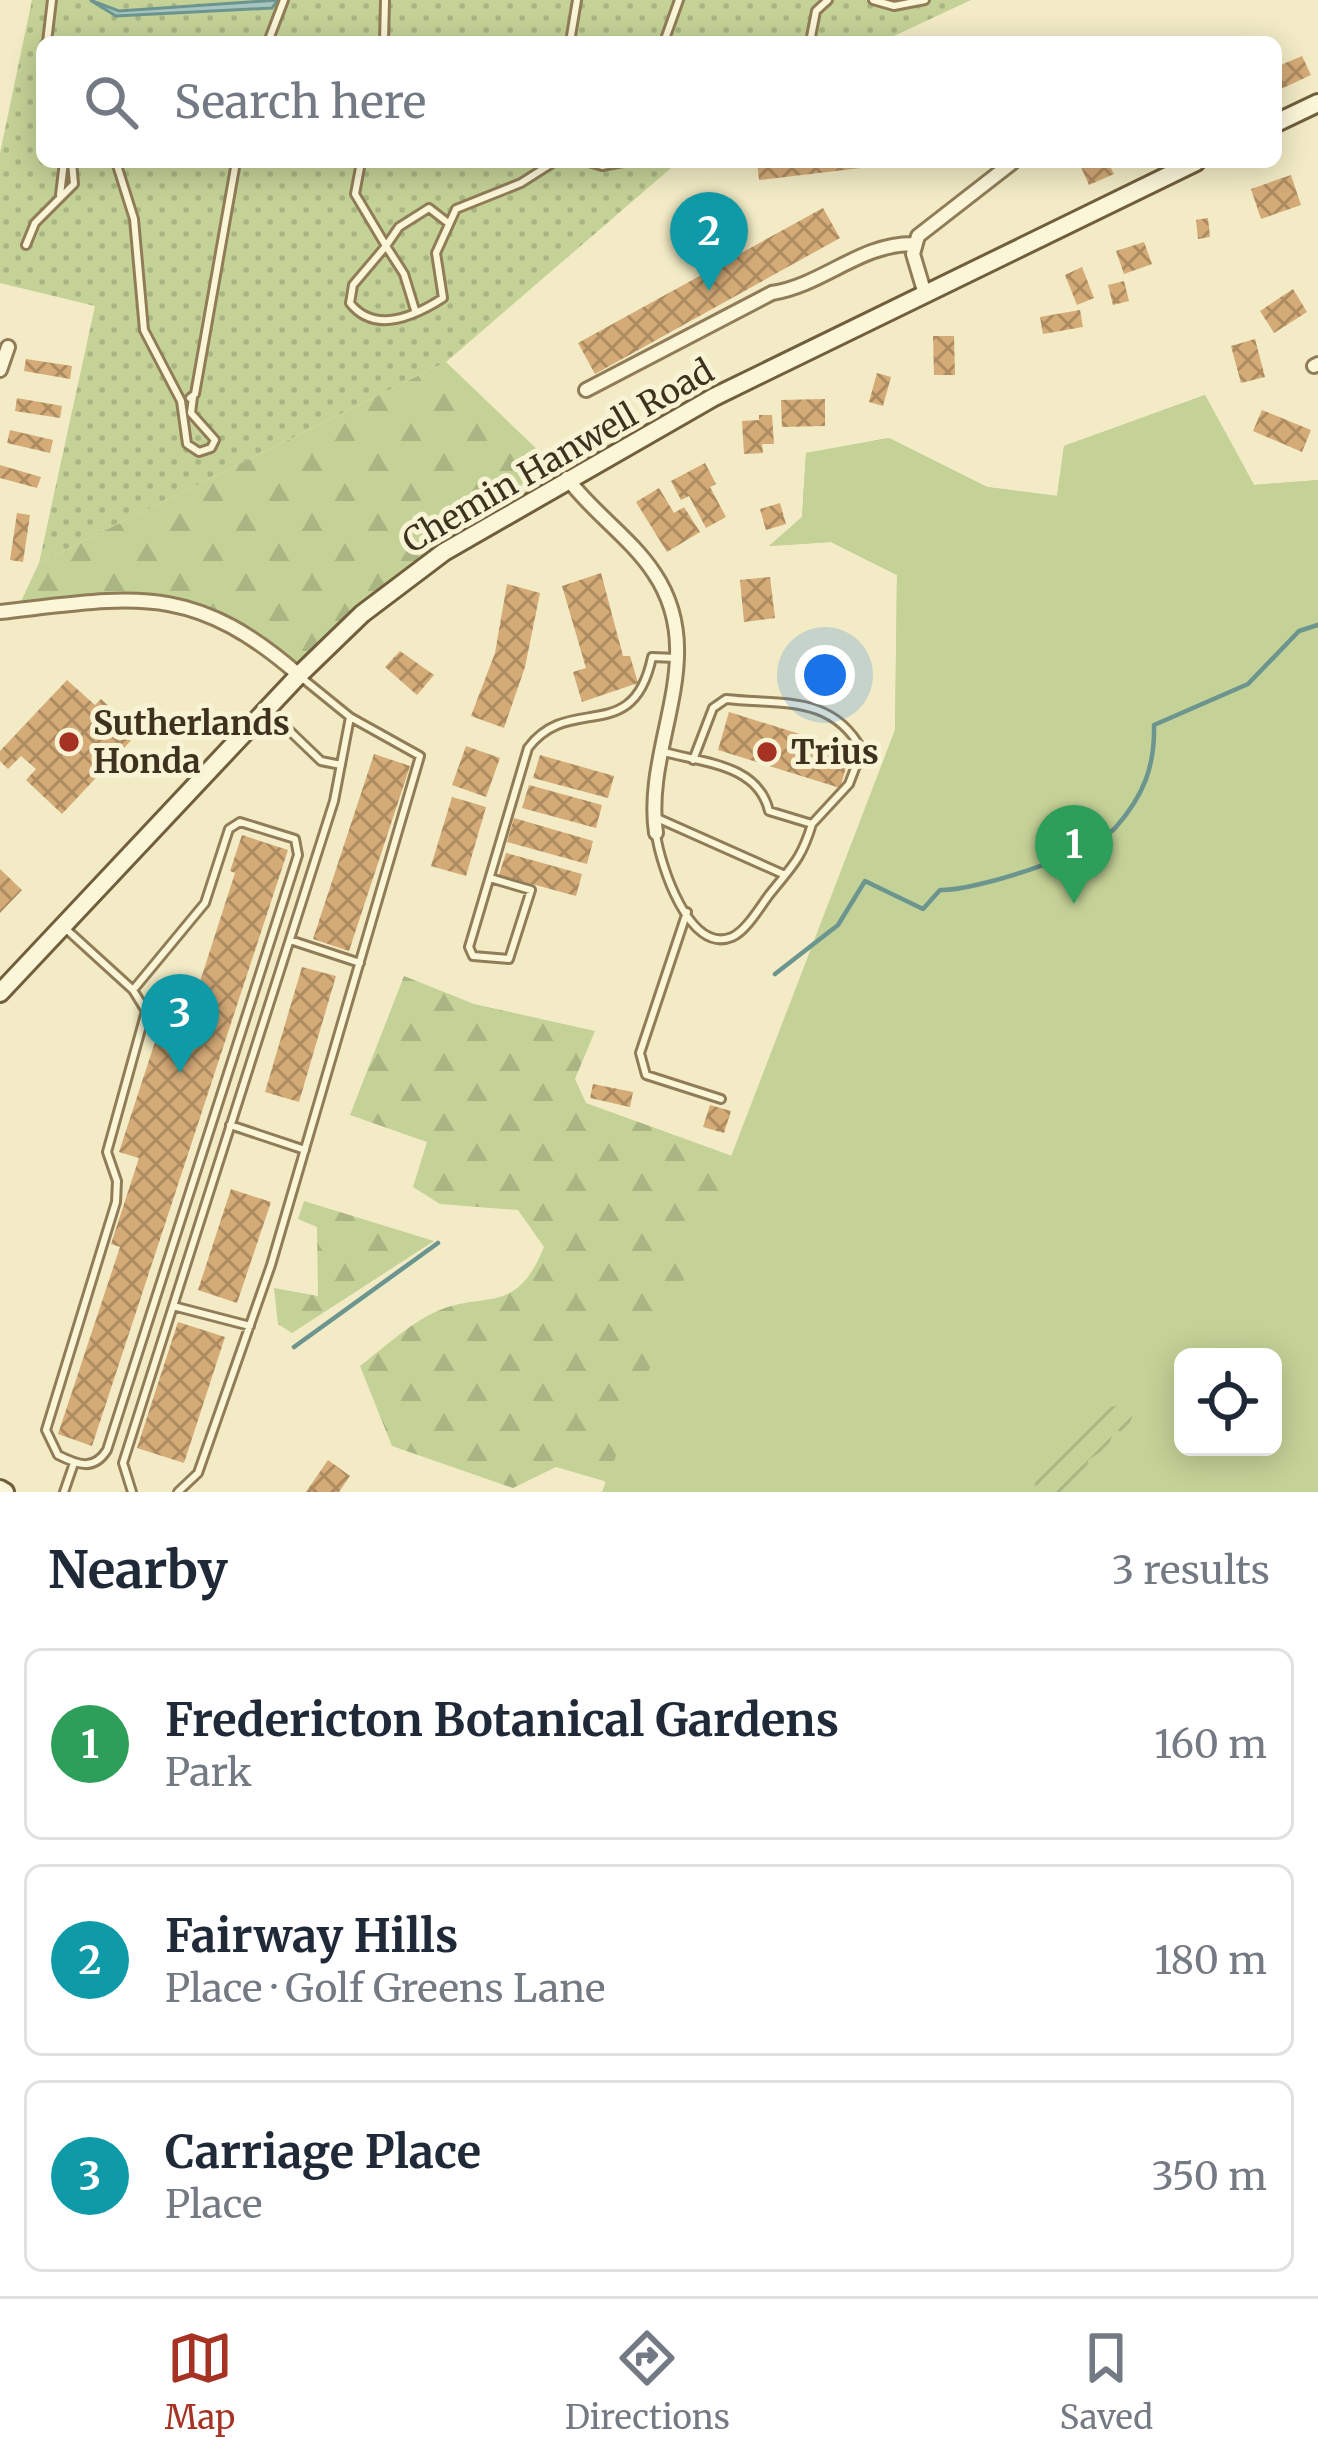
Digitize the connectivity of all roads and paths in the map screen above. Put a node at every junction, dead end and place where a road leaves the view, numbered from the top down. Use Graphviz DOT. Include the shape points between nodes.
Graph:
graph roads {
  1 [pos="52,0"];
  2 [pos="284,0"];
  3 [pos="385,0"];
  4 [pos="577,0"];
  5 [pos="679,0"];
  6 [pos="828,0"];
  7 [pos="873,0"];
  8 [pos="925,0"];
  9 [pos="47,36"];
  10 [pos="270,36"];
  11 [pos="384,36"];
  12 [pos="570,36"];
  13 [pos="666,36"];
  14 [pos="811,36"];
  15 [pos="1318,103"];
  16 [pos="1282,120"];
  17 [pos="67,168"];
  18 [pos="70,168"];
  19 [pos="118,168"];
  20 [pos="235,168"];
  21 [pos="360,168"];
  22 [pos="544,168"];
  23 [pos="1005,168"];
  24 [pos="1184,168"];
  25 [pos="60,195"];
  26 [pos="447,222"];
  27 [pos="377,224"];
  28 [pos="398,227"];
  29 [pos="914,244"];
  30 [pos="26,245"];
  31 [pos="386,246"];
  32 [pos="925,294"];
  33 [pos="416,310"];
  34 [pos="8,347"];
  35 [pos="0,370"];
  36 [pos="586,390"];
  37 [pos="193,397"];
  38 [pos="181,401"];
  39 [pos="567,478"];
  40 [pos="0,612"];
  41 [pos="680,658"];
  42 [pos="299,675"];
  43 [pos="267,709"];
  44 [pos="350,718"];
  45 [pos="661,752"];
  46 [pos="693,760"];
  47 [pos="341,764"];
  48 [pos="654,816"];
  49 [pos="812,824"];
  50 [pos="656,833"];
  51 [pos="785,875"];
  52 [pos="490,878"];
  53 [pos="687,912"];
  54 [pos="64,926"];
  55 [pos="290,940"];
  56 [pos="360,963"];
  57 [pos="133,990"];
  58 [pos="0,992"];
  59 [pos="721,1099"];
  60 [pos="230,1125"];
  61 [pos="305,1150"];
  62 [pos="172,1306"];
  63 [pos="251,1326"];
  64 [pos="74,1463"];
  65 [pos="64,1492"];
  66 [pos="132,1492"];
  67 [pos="178,1492"];
  1 -- 9 [label="lane"];
  2 -- 10 [label="lane"];
  3 -- 11 [label="lane"];
  4 -- 12 [label="lane"];
  5 -- 13 [label="lane"];
  6 -- 14 [label="lane" via="816,10"];
  7 -- 8 [label="lane"];
  15 -- 16 [label="main road"];
  17 -- 25 [label="lane"];
  18 -- 25 [label="lane" via="74,184"];
  19 -- 38 [label="lane" via="134,219 144,330"];
  20 -- 37 [label="lane"];
  21 -- 27 [label="lane" via="355,194"];
  22 -- 26 [label="lane" via="464,204"];
  23 -- 29 [label="street"];
  24 -- 32 [label="main road, Chemin Hanwell Road"];
  25 -- 30 [label="lane"];
  26 -- 28 [label="lane" via="429,208"];
  26 -- 33 [label="lane" via="436,253 442,298"];
  27 -- 28 [label="lane"];
  27 -- 31 [label="lane"];
  28 -- 31 [label="lane"];
  29 -- 32 [label="street"];
  29 -- 36 [label="street" via="885,244 806,288 772,293"];
  31 -- 33 [label="lane"];
  31 -- 33 [label="lane" via="352,285 350,303 369,319 392,322"];
  32 -- 39 [label="main road, Chemin Hanwell Road"];
  34 -- 35 [label="street"];
  37 -- 38 [label="lane"];
  37 -- 38 [label="lane" via="191,413 213,434 206,451 188,444"];
  39 -- 41 [label="street" via="655,573 675,619"];
  39 -- 42 [label="main road, Chemin Hanwell Road" via="444,552"];
  40 -- 42 [label="street" via="176,602 238,628"];
  41 -- 45 [label="street"];
  41 -- 52 [label="lane" via="652,657 646,689 631,706 542,729 528,748"];
  42 -- 43 [label="main road, Chemin Hanwell Road"];
  42 -- 44 [label="lane"];
  43 -- 47 [label="lane" via="321,761"];
  43 -- 54 [label="main road, Chemin Hanwell Road"];
  44 -- 47 [label="lane"];
  44 -- 56 [label="lane" via="420,756"];
  45 -- 46 [label="lane"];
  45 -- 48 [label="street"];
  46 -- 49 [label="lane" via="747,775 764,790 769,811"];
  46 -- 49 [label="lane" via="713,708 726,699 828,710 848,724 862,750 849,784"];
  47 -- 55 [label="lane"];
  48 -- 50 [label="street"];
  48 -- 51 [label="lane"];
  49 -- 51 [label="lane" via="799,866"];
  50 -- 53 [label="lane" via="661,867"];
  51 -- 53 [label="lane" via="735,936 698,932"];
  52 -- 52 [label="lane" via="470,946 473,956 495,962 508,958 531,890"];
  53 -- 59 [label="lane" via="640,1053 646,1075"];
  54 -- 57 [label="lane"];
  54 -- 58 [label="main road, Chemin Hanwell Road"];
  55 -- 56 [label="lane"];
  55 -- 60 [label="lane"];
  56 -- 61 [label="lane"];
  57 -- 64 [label="lane" via="146,1024 107,1152 118,1189 46,1430 51,1448"];
  57 -- 64 [label="lane" via="205,903 229,829 241,822 295,839 298,855 107,1450 95,1464"];
  60 -- 61 [label="lane"];
  60 -- 62 [label="lane"];
  61 -- 63 [label="lane"];
  62 -- 63 [label="lane"];
  62 -- 66 [label="lane" via="123,1463"];
  63 -- 67 [label="lane" via="197,1473"];
  64 -- 65 [label="lane"];
}
